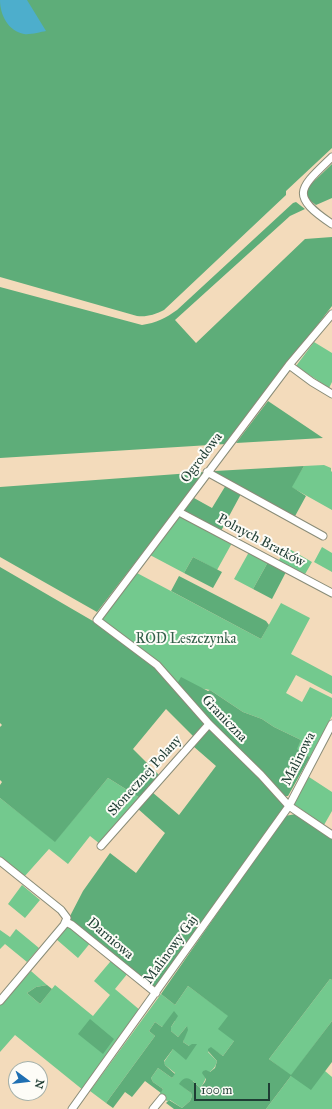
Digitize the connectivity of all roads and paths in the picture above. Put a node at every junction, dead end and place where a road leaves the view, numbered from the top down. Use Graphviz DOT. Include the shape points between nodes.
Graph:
graph roads {
  1 [pos="332,158"];
  2 [pos="332,224"];
  3 [pos="332,314"];
  4 [pos="289,365"];
  5 [pos="332,394"];
  6 [pos="207,472"];
  7 [pos="179,512"];
  8 [pos="323,536"];
  9 [pos="332,593"];
  10 [pos="97,620"];
  11 [pos="209,724"];
  12 [pos="332,724"];
  13 [pos="289,806"];
  14 [pos="332,835"];
  15 [pos="101,846"];
  16 [pos="0,860"];
  17 [pos="66,922"];
  18 [pos="156,993"];
  19 [pos="0,1001"];
  20 [pos="162,1098"];
  21 [pos="72,1109"];
  22 [pos="154,1109"];
  1 -- 2 [label="street" via="308,180 303,197 307,204"];
  3 -- 4 [label="street, Ogrodowa"];
  4 -- 5 [label="street"];
  4 -- 6 [label="street, Ogrodowa"];
  6 -- 7 [label="street, Ogrodowa"];
  6 -- 8 [label="street"];
  7 -- 9 [label="street, Polnych Bratków"];
  7 -- 10 [label="street, Ogrodowa"];
  10 -- 11 [label="street, Graniczna" via="157,665"];
  11 -- 13 [label="street, Graniczna"];
  11 -- 15 [label="street, Słonecznej Polany"];
  12 -- 13 [label="street, Malinowa"];
  13 -- 14 [label="street, Graniczna"];
  13 -- 18 [label="street, Malinowy Gaj"];
  16 -- 17 [label="street" via="64,912"];
  17 -- 18 [label="street, Darniowa"];
  17 -- 19 [label="street"];
  18 -- 21 [label="street, Malinowy Gaj"];
  20 -- 22 [label="street"];
}
